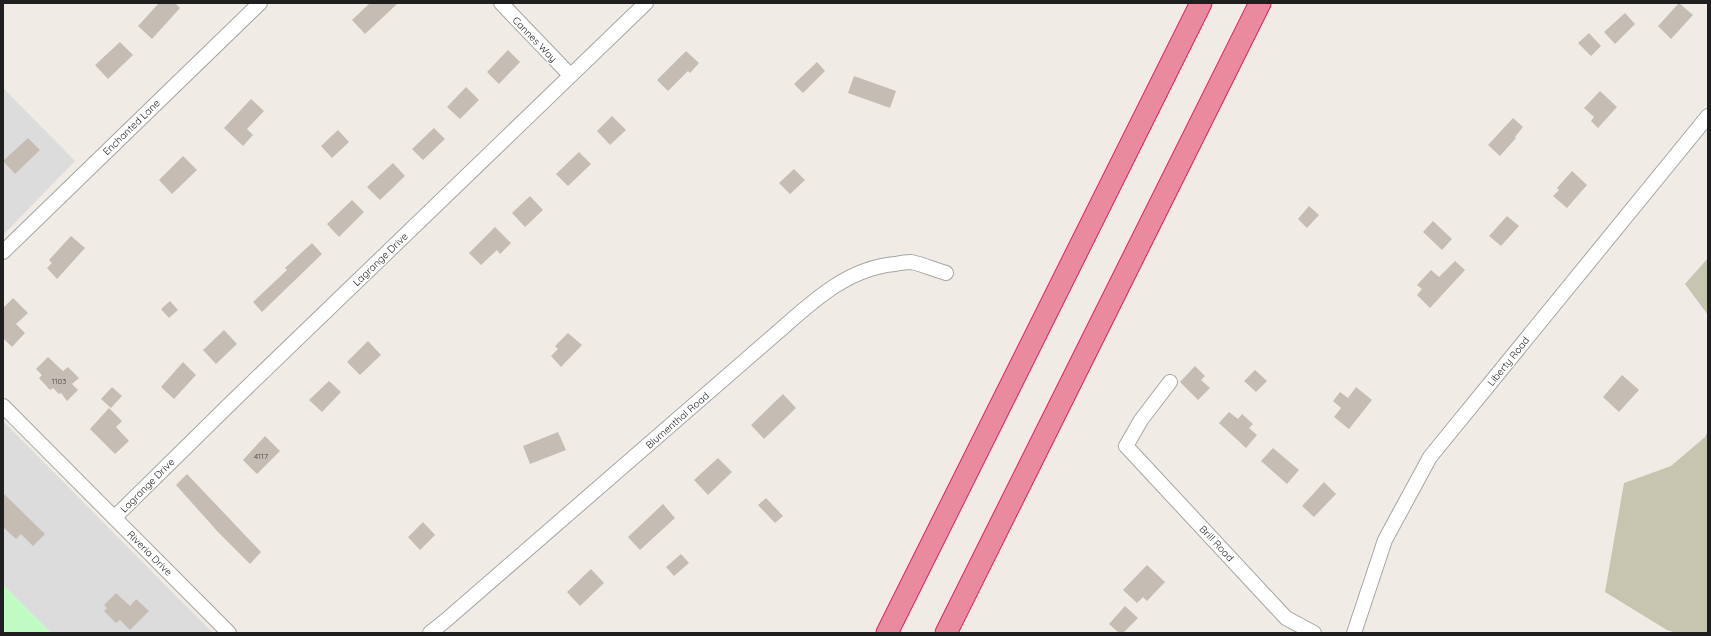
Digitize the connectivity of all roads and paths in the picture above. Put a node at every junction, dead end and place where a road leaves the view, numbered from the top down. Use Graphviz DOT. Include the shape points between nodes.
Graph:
graph roads {
  1 [pos="260,3"];
  2 [pos="501,3"];
  3 [pos="646,3"];
  4 [pos="1201,3"];
  5 [pos="1260,3"];
  6 [pos="570,75"];
  7 [pos="1708,116"];
  8 [pos="3,252"];
  9 [pos="946,273"];
  10 [pos="1170,382"];
  11 [pos="3,406"];
  12 [pos="115,517"];
  13 [pos="229,633"];
  14 [pos="430,633"];
  15 [pos="887,633"];
  16 [pos="946,633"];
  17 [pos="1314,633"];
  18 [pos="1354,633"];
  1 -- 8 [label="street, Enchanted Lane"];
  2 -- 6 [label="street, Cannes Way"];
  3 -- 6 [label="street, Lagrange Drive"];
  4 -- 15 [label="highway"];
  5 -- 16 [label="highway"];
  6 -- 12 [label="street, Lagrange Drive"];
  7 -- 18 [label="street, Liberty Road" via="1430,457 1385,540"];
  9 -- 14 [label="street, Blumenthal Road" via="910,262 868,269 842,281 785,326"];
  10 -- 17 [label="street, Brill Road" via="1141,420 1126,446 1286,618"];
  11 -- 12 [label="street, Riveria Drive"];
  12 -- 13 [label="street, Riveria Drive"];
}
